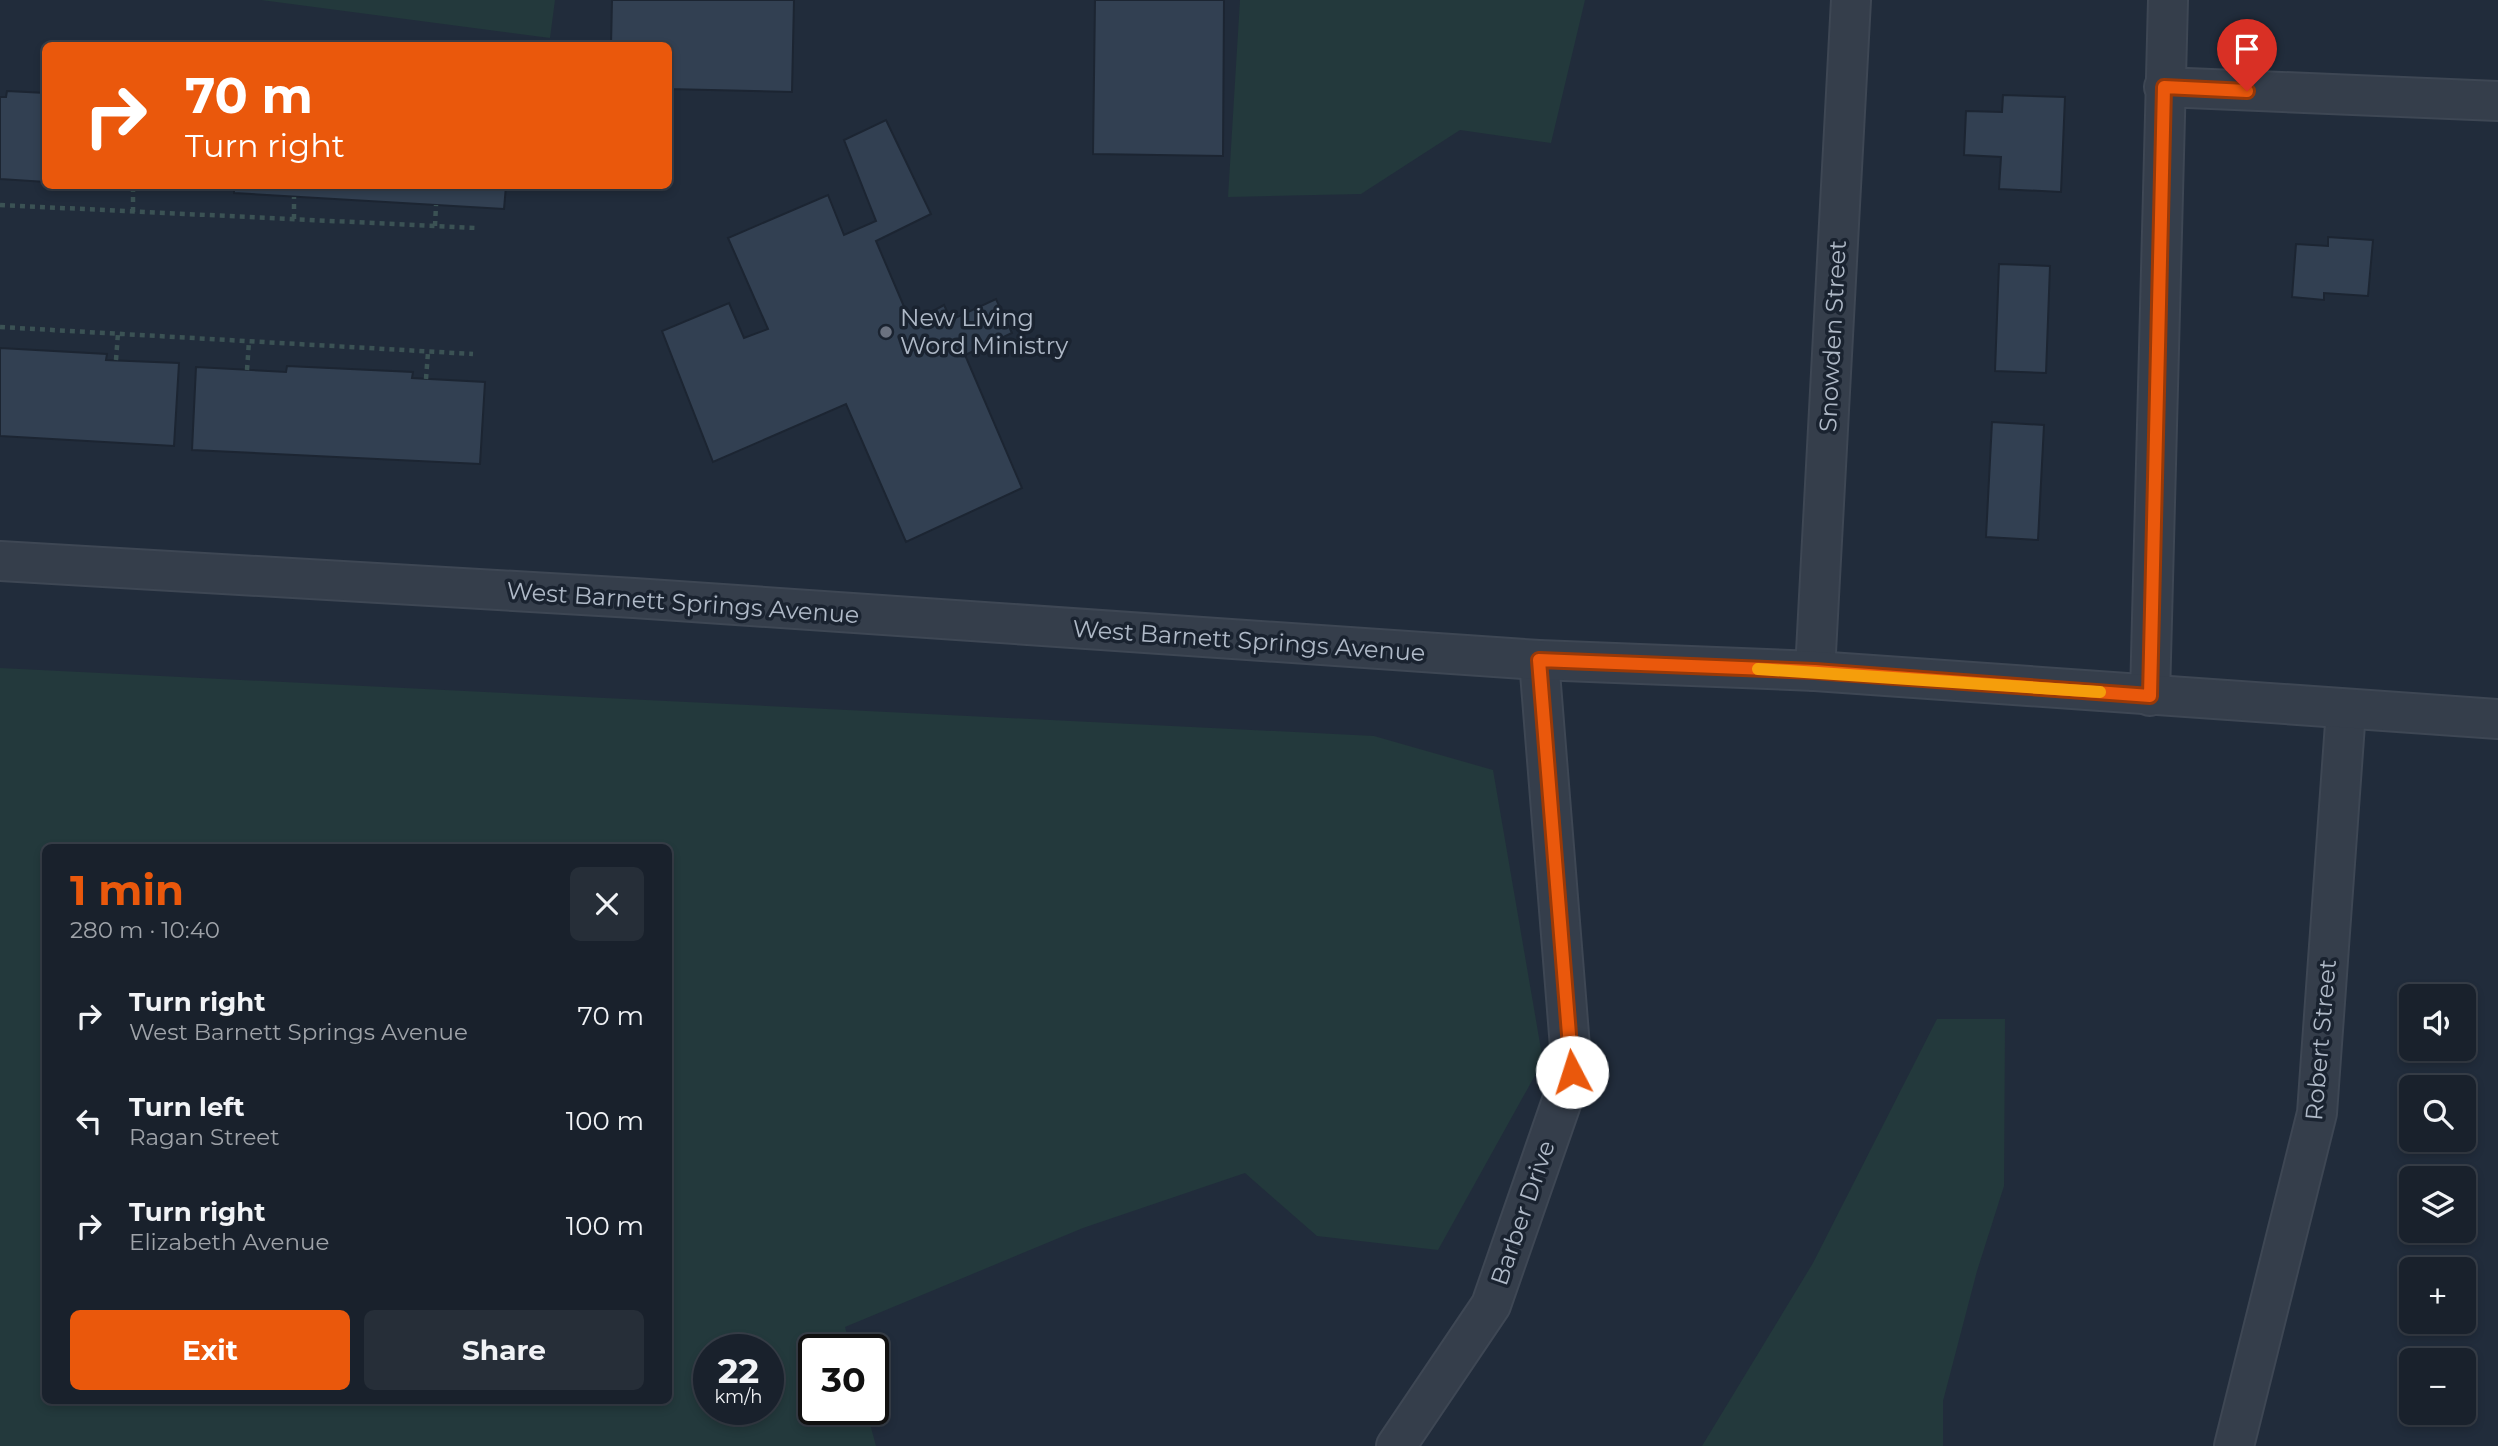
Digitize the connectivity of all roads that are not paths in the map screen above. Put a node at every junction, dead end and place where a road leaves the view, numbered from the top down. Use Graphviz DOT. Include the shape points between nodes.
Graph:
graph roads {
  1 [pos="1851,0"];
  2 [pos="2168,0"];
  3 [pos="2164,87"];
  4 [pos="2498,102"];
  5 [pos="0,561"];
  6 [pos="1539,660"];
  7 [pos="1815,671"];
  8 [pos="2150,696"];
  9 [pos="2346,710"];
  10 [pos="2498,719"];
  11 [pos="1396,1446"];
  12 [pos="2234,1446"];
  1 -- 7 [label="street, Snowden Street"];
  2 -- 3 [label="street"];
  3 -- 4 [label="street"];
  3 -- 8 [label="street"];
  5 -- 6 [label="street, West Barnett Springs Avenue" via="648,599"];
  6 -- 7 [label="street, West Barnett Springs Avenue"];
  6 -- 11 [label="street, Barber Drive" via="1572,1072 1491,1305"];
  7 -- 8 [label="street, West Barnett Springs Avenue"];
  8 -- 9 [label="street, West Barnett Springs Avenue"];
  9 -- 10 [label="street, West Barnett Springs Avenue"];
  9 -- 12 [label="street, Robert Street" via="2317,1112"];
}
